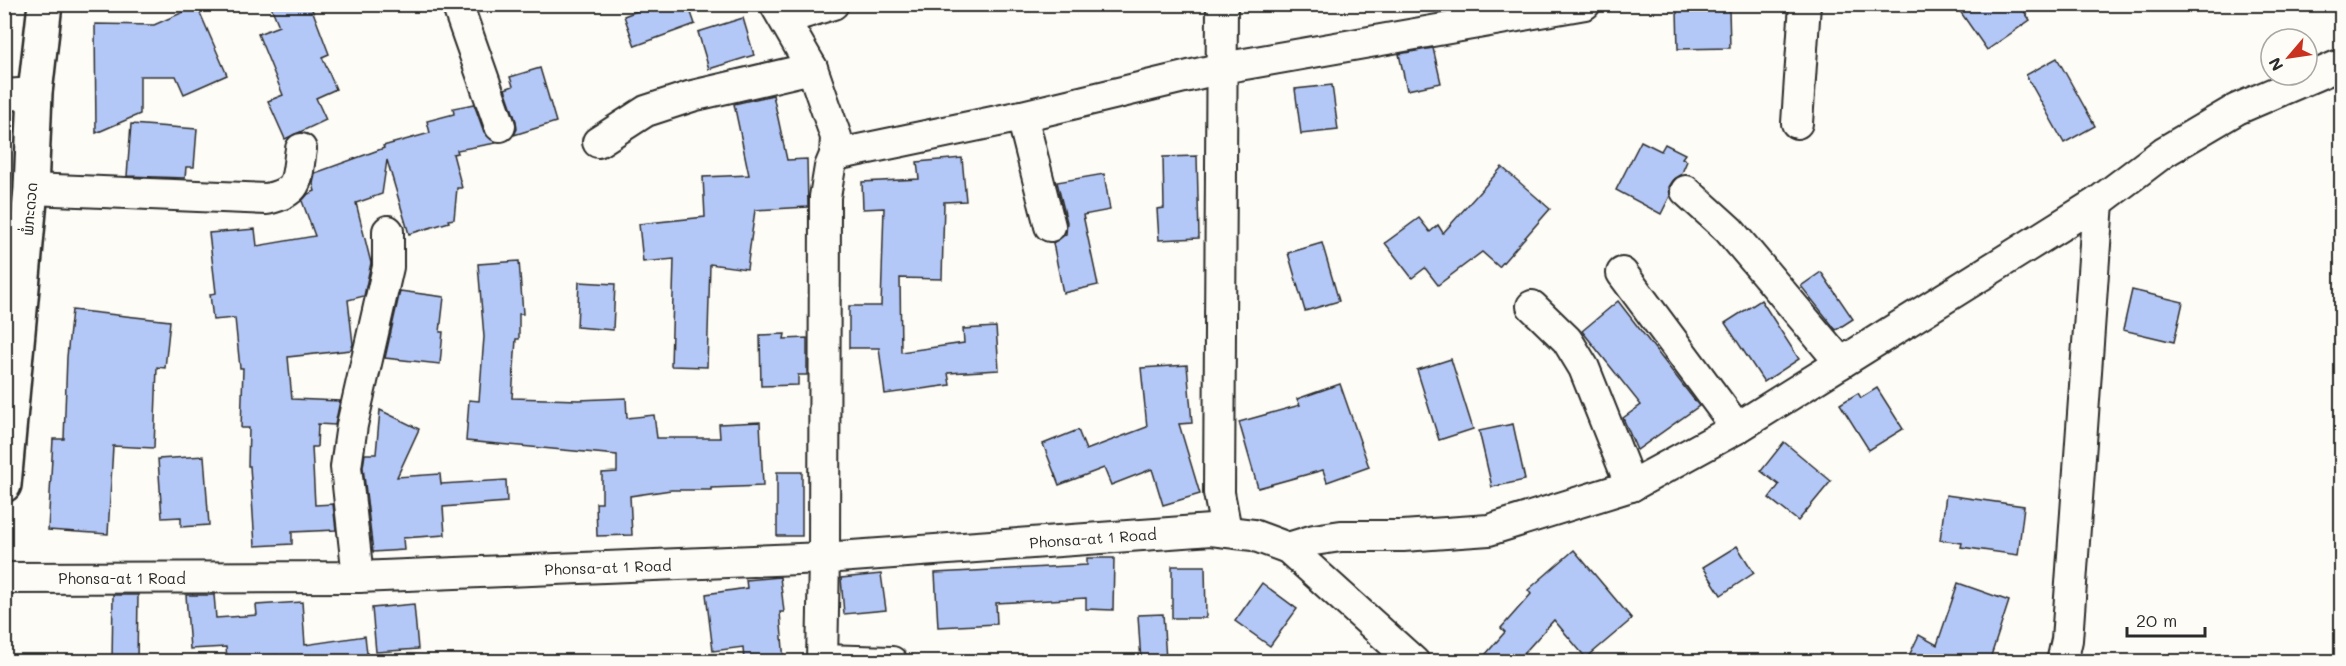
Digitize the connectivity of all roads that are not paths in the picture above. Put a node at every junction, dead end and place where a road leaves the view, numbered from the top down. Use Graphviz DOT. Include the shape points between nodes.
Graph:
graph roads {
  1 [pos="457,4"];
  2 [pos="833,4"];
  3 [pos="1222,4"];
  4 [pos="1585,4"];
  5 [pos="1805,4"];
  6 [pos="48,6"];
  7 [pos="780,12"];
  8 [pos="2342,64"];
  9 [pos="812,68"];
  10 [pos="1222,68"];
  11 [pos="20,94"];
  12 [pos="1022,116"];
  13 [pos="1797,123"];
  14 [pos="500,126"];
  15 [pos="598,142"];
  16 [pos="301,149"];
  17 [pos="835,155"];
  18 [pos="31,189"];
  19 [pos="1686,191"];
  20 [pos="2098,202"];
  21 [pos="1050,226"];
  22 [pos="388,231"];
  23 [pos="1622,273"];
  24 [pos="1532,306"];
  25 [pos="1841,363"];
  26 [pos="1737,428"];
  27 [pos="4,485"];
  28 [pos="1631,486"];
  29 [pos="1219,530"];
  30 [pos="1288,548"];
  31 [pos="824,558"];
  32 [pos="358,577"];
  33 [pos="4,578"];
  34 [pos="822,661"];
  35 [pos="892,662"];
  36 [pos="1414,662"];
  37 [pos="2062,662"];
  1 -- 14 [label="street"];
  2 -- 7 [label="street"];
  3 -- 10 [label="street"];
  4 -- 10 [label="street"];
  5 -- 13 [label="street"];
  6 -- 11 [label="main road, ພໍ່ກະດວດ"];
  7 -- 9 [label="street"];
  8 -- 20 [label="street" via="2237,109 2164,152"];
  9 -- 15 [label="street" via="646,111"];
  9 -- 17 [label="street" via="836,137"];
  10 -- 12 [label="street"];
  10 -- 29 [label="street"];
  11 -- 18 [label="main road, ພໍ່ກະດວດ"];
  12 -- 17 [label="street"];
  12 -- 21 [label="street"];
  16 -- 18 [label="street" via="296,182 285,195 267,199"];
  17 -- 31 [label="street" via="825,197"];
  18 -- 27 [label="main road, ພໍ່ກະດວດ"];
  19 -- 25 [label="street" via="1728,230"];
  20 -- 25 [label="street"];
  20 -- 37 [label="street" via="2067,640"];
  22 -- 32 [label="street" via="388,267 346,467"];
  23 -- 26 [label="street"];
  24 -- 28 [label="street" via="1567,340 1584,368"];
  25 -- 26 [label="street"];
  26 -- 28 [label="street"];
  28 -- 30 [label="street" via="1489,530 1403,537 1341,536"];
  29 -- 30 [label="street, Phonsa-at 1 Road" via="1253,535"];
  29 -- 31 [label="street, Phonsa-at 1 Road"];
  30 -- 36 [label="street"];
  31 -- 32 [label="street, Phonsa-at 1 Road"];
  31 -- 34 [label="street"];
  32 -- 33 [label="street, Phonsa-at 1 Road"];
  34 -- 35 [label="street"];
}
